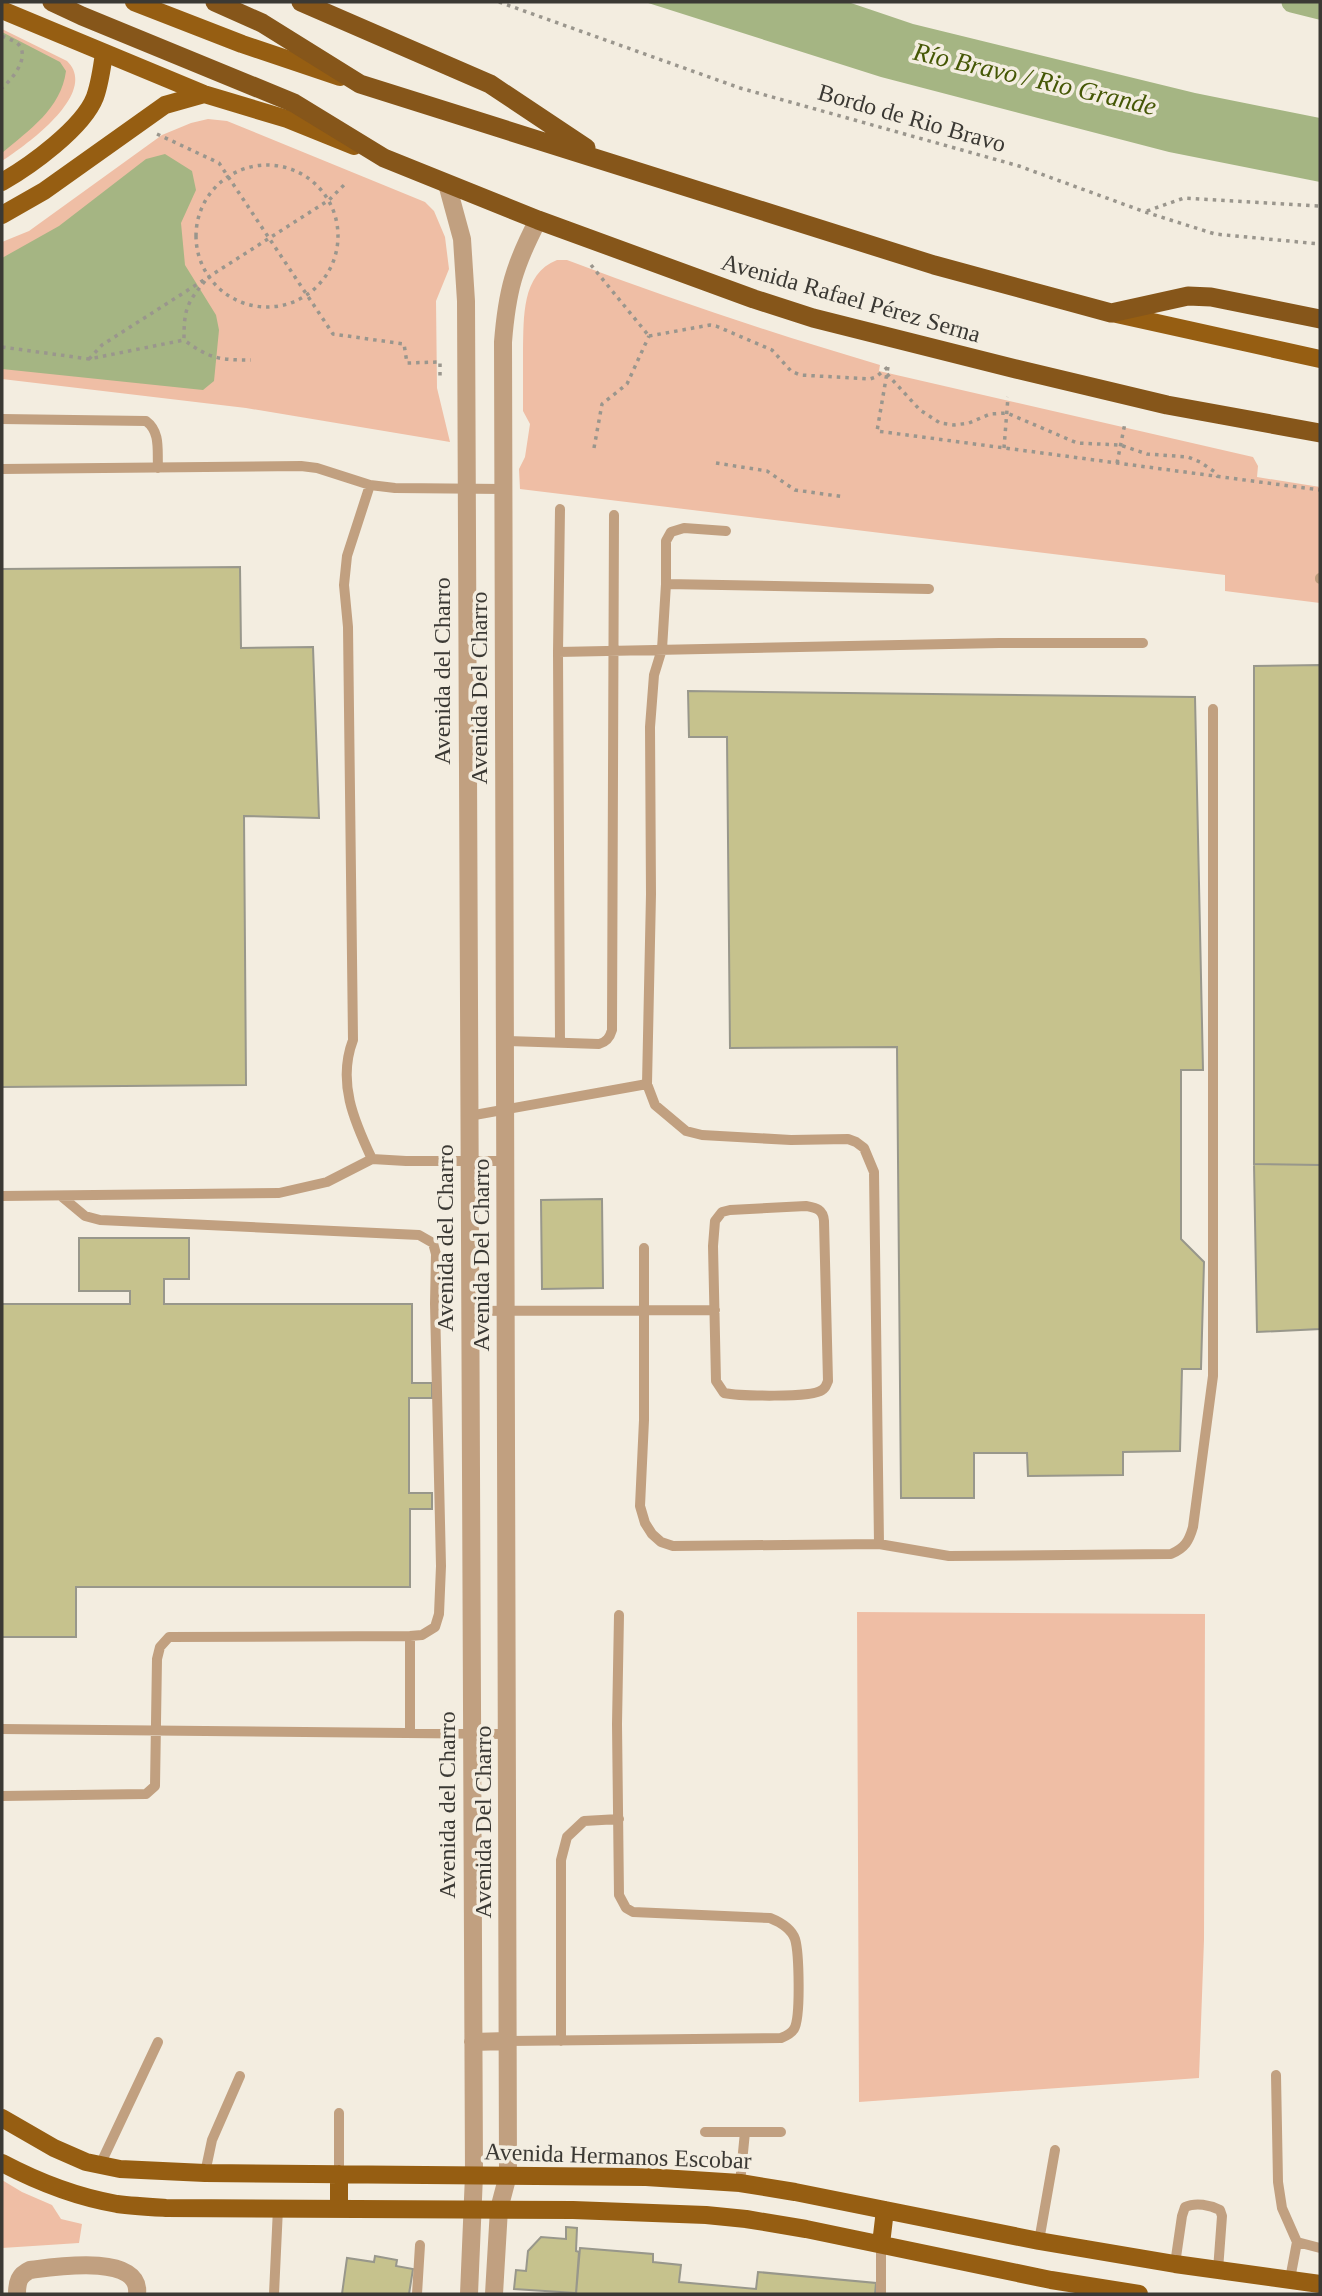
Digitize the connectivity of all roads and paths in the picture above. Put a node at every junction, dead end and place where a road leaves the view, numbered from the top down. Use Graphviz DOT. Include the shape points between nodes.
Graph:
graph roads {
  1 [pos="52,2"];
  2 [pos="134,2"];
  3 [pos="215,2"];
  4 [pos="300,2"];
  5 [pos="499,2"];
  6 [pos="2,10"];
  7 [pos="2,36"];
  8 [pos="104,53"];
  9 [pos="360,84"];
  10 [pos="2,88"];
  11 [pos="204,94"];
  12 [pos="157,134"];
  13 [pos="384,158"];
  14 [pos="605,160"];
  15 [pos="229,175"];
  16 [pos="2,181"];
  17 [pos="345,184"];
  18 [pos="447,184"];
  19 [pos="329,201"];
  20 [pos="1320,206"];
  21 [pos="1145,212"];
  22 [pos="2,215"];
  23 [pos="538,220"];
  24 [pos="270,237"];
  25 [pos="1320,244"];
  26 [pos="591,265"];
  27 [pos="209,277"];
  28 [pos="307,296"];
  29 [pos="1111,313"];
  30 [pos="1320,318"];
  31 [pos="649,336"];
  32 [pos="184,340"];
  33 [pos="2,347"];
  34 [pos="89,359"];
  35 [pos="1320,359"];
  36 [pos="251,360"];
  37 [pos="887,373"];
  38 [pos="440,380"];
  39 [pos="1008,397"];
  40 [pos="1007,413"];
  41 [pos="2,419"];
  42 [pos="1125,423"];
  43 [pos="1320,433"];
  44 [pos="1120,445"];
  45 [pos="594,448"];
  46 [pos="1004,448"];
  47 [pos="716,463"];
  48 [pos="1117,463"];
  49 [pos="158,468"];
  50 [pos="2,469"];
  51 [pos="1218,477"];
  52 [pos="370,485"];
  53 [pos="466,489"];
  54 [pos="503,489"];
  55 [pos="1320,490"];
  56 [pos="845,498"];
  57 [pos="560,509"];
  58 [pos="614,515"];
  59 [pos="726,531"];
  60 [pos="666,584"];
  61 [pos="929,589"];
  62 [pos="1143,643"];
  63 [pos="662,649"];
  64 [pos="613,651"];
  65 [pos="558,652"];
  66 [pos="1213,709"];
  67 [pos="505,1041"];
  68 [pos="560,1043"];
  69 [pos="647,1084"];
  70 [pos="505,1110"];
  71 [pos="468,1116"];
  72 [pos="372,1159"];
  73 [pos="469,1160"];
  74 [pos="506,1161"];
  75 [pos="61,1195"];
  76 [pos="2,1196"];
  77 [pos="644,1248"];
  78 [pos="645,1309"];
  79 [pos="715,1310"];
  80 [pos="469,1311"];
  81 [pos="506,1312"];
  82 [pos="879,1544"];
  83 [pos="619,1615"];
  84 [pos="410,1636"];
  85 [pos="2,1729"];
  86 [pos="156,1730"];
  87 [pos="410,1732"];
  88 [pos="472,1734"];
  89 [pos="507,1734"];
  90 [pos="2,1796"];
  91 [pos="620,1819"];
  92 [pos="508,2041"];
  93 [pos="561,2041"];
  94 [pos="158,2042"];
  95 [pos="473,2042"];
  96 [pos="1276,2075"];
  97 [pos="240,2076"];
  98 [pos="339,2113"];
  99 [pos="2,2118"];
  100 [pos="705,2132"];
  101 [pos="745,2132"];
  102 [pos="781,2132"];
  103 [pos="1055,2150"];
  104 [pos="2,2163"];
  105 [pos="100,2165"];
  106 [pos="205,2173"];
  107 [pos="339,2174"];
  108 [pos="474,2175"];
  109 [pos="508,2175"];
  110 [pos="740,2183"];
  111 [pos="278,2208"];
  112 [pos="339,2209"];
  113 [pos="474,2209"];
  114 [pos="499,2209"];
  115 [pos="886,2210"];
  116 [pos="1039,2241"];
  117 [pos="1297,2242"];
  118 [pos="881,2244"];
  119 [pos="420,2245"];
  120 [pos="1320,2248"];
  121 [pos="1175,2264"];
  122 [pos="1218,2270"];
  123 [pos="1320,2284"];
  124 [pos="1051,2287"];
  125 [pos="1289,2287"];
  126 [pos="1079,2289"];
  127 [pos="18,2294"];
  128 [pos="137,2294"];
  129 [pos="274,2294"];
  130 [pos="417,2294"];
  131 [pos="469,2294"];
  132 [pos="494,2294"];
  133 [pos="881,2294"];
  134 [pos="1139,2294"];
  1 -- 13 [label="highway, Avenida Rafael Pérez Serna" via="294,103"];
  2 -- 9 [label="main road"];
  3 -- 9 [label="highway" via="262,23"];
  4 -- 14 [label="highway" via="490,84"];
  5 -- 21 [label="path, Bordo de Rio Bravo" via="740,88 1019,166"];
  6 -- 8 [label="main road"];
  7 -- 10 [label="path" via="17,43 22,52 16,72"];
  8 -- 11 [label="main road"];
  8 -- 16 [label="main road" via="94,100 77,122 24,170"];
  9 -- 14 [label="highway"];
  11 -- 13 [label="main road"];
  11 -- 22 [label="main road" via="165,105 44,191"];
  12 -- 15 [label="path" via="216,160"];
  13 -- 18 [label="highway, Avenida Rafael Pérez Serna"];
  14 -- 29 [label="highway" via="934,265"];
  15 -- 19 [label="path" via="256,165 278,165 310,181"];
  15 -- 24 [label="path"];
  15 -- 27 [label="path" via="213,188 197,226 199,253"];
  17 -- 19 [label="path"];
  18 -- 23 [label="highway, Avenida Rafael Pérez Serna"];
  18 -- 53 [label="street, Avenida del Charro" via="465,268"];
  19 -- 24 [label="path"];
  19 -- 28 [label="path" via="339,242 323,282"];
  20 -- 21 [label="path" via="1184,198"];
  21 -- 25 [label="path, Bordo de Rio Bravo" via="1214,234"];
  23 -- 43 [label="highway, Avenida Rafael Pérez Serna" via="813,318 1167,405"];
  23 -- 54 [label="street, Avenida Del Charro" via="514,270 505,313"];
  24 -- 27 [label="path"];
  24 -- 28 [label="path"];
  26 -- 31 [label="path"];
  27 -- 28 [label="path" via="225,293 248,304 271,307"];
  27 -- 32 [label="path" via="188,301"];
  27 -- 34 [label="path" via="103,345"];
  28 -- 38 [label="path" via="333,334 404,344 407,363 440,362"];
  29 -- 30 [label="highway" via="1188,296"];
  29 -- 35 [label="main road"];
  31 -- 37 [label="path" via="710,325 772,350 791,371 800,374 870,379 888,367"];
  31 -- 45 [label="path" via="627,384 602,404"];
  32 -- 34 [label="path"];
  32 -- 36 [label="path" via="222,360"];
  33 -- 34 [label="path"];
  37 -- 40 [label="path" via="920,410 940,423 969,423"];
  37 -- 46 [label="path" via="877,431"];
  39 -- 40 [label="path"];
  40 -- 44 [label="path" via="1077,443"];
  40 -- 46 [label="path"];
  41 -- 49 [label="lane" via="146,421 156,433"];
  42 -- 44 [label="path"];
  44 -- 48 [label="path"];
  44 -- 51 [label="path" via="1147,454 1188,457"];
  46 -- 48 [label="path"];
  47 -- 56 [label="path" via="767,471 794,490"];
  48 -- 51 [label="path"];
  49 -- 50 [label="lane"];
  49 -- 52 [label="lane" via="302,466"];
  51 -- 55 [label="path"];
  52 -- 53 [label="lane"];
  52 -- 72 [label="lane" via="346,556 344,585 353,1040 346,1093"];
  53 -- 54 [label="lane"];
  53 -- 71 [label="street, Avenida del Charro"];
  54 -- 67 [label="street, Avenida Del Charro"];
  57 -- 65 [label="lane"];
  58 -- 64 [label="lane"];
  59 -- 60 [label="lane" via="684,528 671,532 666,541"];
  60 -- 61 [label="lane"];
  60 -- 63 [label="lane"];
  62 -- 63 [label="lane"];
  63 -- 64 [label="lane"];
  63 -- 69 [label="lane" via="654,675 650,727"];
  64 -- 65 [label="lane"];
  64 -- 68 [label="lane" via="612,1030 599,1044"];
  65 -- 68 [label="lane"];
  66 -- 82 [label="lane" via="1213,1376 1194,1527 1183,1548 1171,1554 949,1556"];
  67 -- 68 [label="lane"];
  67 -- 70 [label="street, Avenida Del Charro"];
  69 -- 70 [label="lane"];
  69 -- 82 [label="lane" via="655,1105 686,1131 791,1140 848,1139 864,1148 874,1172"];
  70 -- 71 [label="lane"];
  70 -- 74 [label="street, Avenida Del Charro"];
  71 -- 73 [label="street, Avenida del Charro"];
  72 -- 73 [label="lane"];
  72 -- 75 [label="lane" via="327,1182 279,1193"];
  73 -- 74 [label="lane"];
  73 -- 80 [label="street, Avenida del Charro"];
  74 -- 81 [label="street, Avenida Del Charro"];
  75 -- 76 [label="lane"];
  75 -- 84 [label="lane" via="85,1216 100,1220 419,1235 433,1243 439,1614 430,1632"];
  77 -- 78 [label="lane"];
  78 -- 79 [label="lane"];
  78 -- 81 [label="lane"];
  78 -- 82 [label="lane" via="640,1506 652,1534 673,1546"];
  79 -- 79 [label="lane" via="716,1381 722,1391 745,1396 821,1391 828,1381 822,1212 806,1206 722,1212 715,1221"];
  80 -- 81 [label="lane"];
  80 -- 88 [label="street, Avenida del Charro"];
  81 -- 89 [label="street, Avenida Del Charro"];
  83 -- 91 [label="lane"];
  84 -- 86 [label="lane" via="169,1637 157,1659"];
  84 -- 87 [label="lane"];
  85 -- 86 [label="lane"];
  86 -- 87 [label="lane"];
  86 -- 90 [label="lane" via="155,1786 146,1794"];
  87 -- 88 [label="lane"];
  88 -- 89 [label="lane"];
  88 -- 95 [label="street, Avenida del Charro"];
  89 -- 92 [label="street, Avenida Del Charro"];
  91 -- 93 [label="lane" via="584,1821 568,1837 561,1860"];
  91 -- 93 [label="lane" via="619,1895 626,1908 633,1912 770,1918 783,1923 794,1937 799,1998 796,2027 781,2038"];
  92 -- 93 [label="lane"];
  92 -- 95 [label="street"];
  92 -- 109 [label="street, Avenida Del Charro"];
  94 -- 105 [label="lane"];
  95 -- 108 [label="street, Avenida del Charro"];
  96 -- 117 [label="lane" via="1278,2182 1282,2208"];
  97 -- 106 [label="lane" via="212,2140"];
  98 -- 107 [label="lane"];
  99 -- 105 [label="main road, Avenida Hermanos Escobar" via="54,2148"];
  100 -- 101 [label="lane"];
  101 -- 102 [label="lane"];
  101 -- 110 [label="lane"];
  103 -- 116 [label="lane"];
  104 -- 111 [label="main road" via="35,2181 119,2204"];
  105 -- 106 [label="main road, Avenida Hermanos Escobar"];
  106 -- 107 [label="main road, Avenida Hermanos Escobar"];
  107 -- 108 [label="main road, Avenida Hermanos Escobar"];
  107 -- 112 [label="main road"];
  108 -- 109 [label="main road, Avenida Hermanos Escobar"];
  108 -- 113 [label="street, Avenida del Charro"];
  109 -- 110 [label="main road, Avenida Hermanos Escobar"];
  109 -- 114 [label="street, Avenida Del Charro"];
  110 -- 115 [label="main road, Avenida Hermanos Escobar"];
  111 -- 112 [label="main road"];
  111 -- 129 [label="lane"];
  112 -- 113 [label="main road"];
  113 -- 114 [label="main road"];
  113 -- 131 [label="street, Avenida del Charro"];
  114 -- 118 [label="main road" via="720,2217"];
  114 -- 132 [label="street, Avenida Del Charro"];
  115 -- 116 [label="main road, Avenida Hermanos Escobar"];
  115 -- 118 [label="main road"];
  116 -- 121 [label="main road, Avenida Hermanos Escobar"];
  117 -- 120 [label="lane"];
  117 -- 125 [label="lane"];
  118 -- 124 [label="main road"];
  118 -- 133 [label="lane"];
  119 -- 130 [label="lane"];
  121 -- 122 [label="main road, Avenida Hermanos Escobar"];
  121 -- 122 [label="lane" via="1185,2207 1212,2206 1222,2216"];
  122 -- 125 [label="main road, Avenida Hermanos Escobar"];
  123 -- 125 [label="main road, Avenida Hermanos Escobar"];
  124 -- 126 [label="main road"];
  126 -- 134 [label="main road"];
  127 -- 128 [label="street" via="19,2280 30,2270 90,2265 132,2276"];
}
